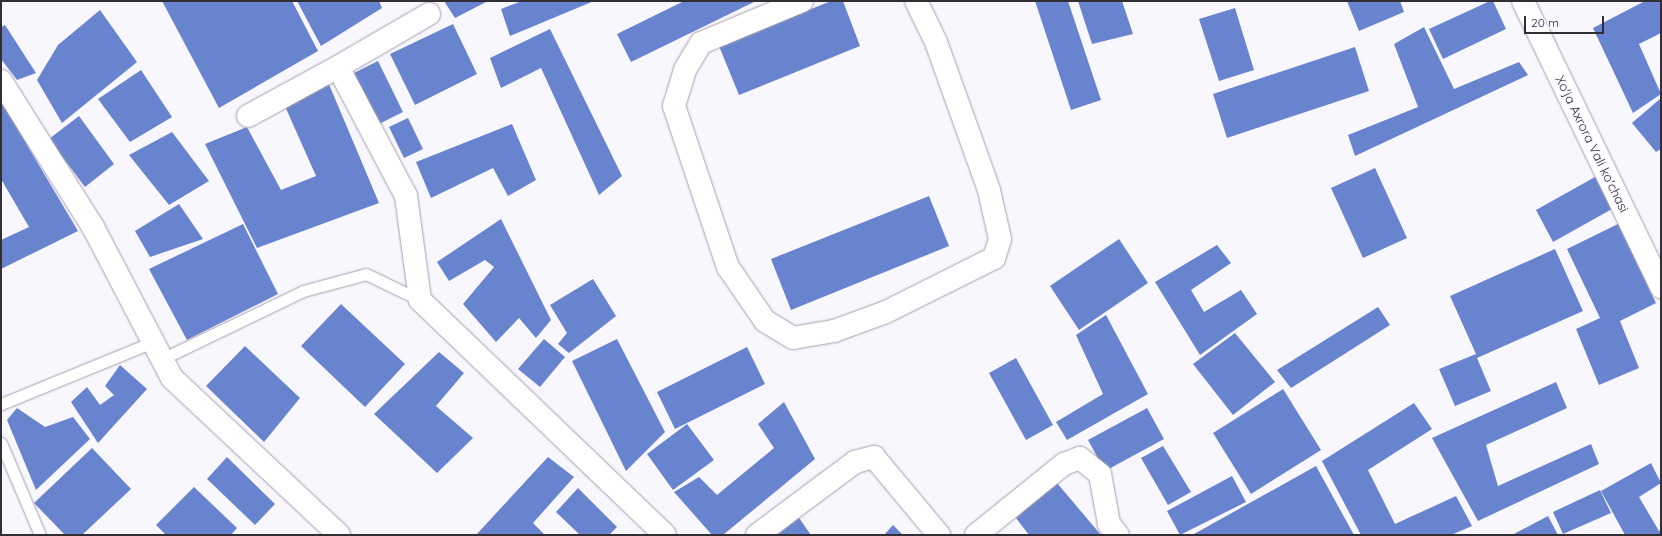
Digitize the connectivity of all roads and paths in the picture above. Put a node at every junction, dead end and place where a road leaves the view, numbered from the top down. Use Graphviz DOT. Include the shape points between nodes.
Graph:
graph roads {
  1 [pos="802,1"];
  2 [pos="916,1"];
  3 [pos="1523,1"];
  4 [pos="428,14"];
  5 [pos="338,66"];
  6 [pos="1,81"];
  7 [pos="248,116"];
  8 [pos="1661,286"];
  9 [pos="420,300"];
  10 [pos="158,350"];
  11 [pos="1,404"];
  12 [pos="1,443"];
  13 [pos="40,535"];
  14 [pos="339,535"];
  15 [pos="665,535"];
  16 [pos="757,535"];
  17 [pos="939,535"];
  18 [pos="976,535"];
  19 [pos="1118,535"];
  1 -- 2 [label="street" via="701,43 685,70 674,106 728,267 764,321 793,338 834,331 886,312 994,258 1000,239 989,190 936,42"];
  3 -- 8 [label="street, Xo'ja Axrora Vali ko'chasi"];
  4 -- 5 [label="street"];
  5 -- 7 [label="street"];
  5 -- 9 [label="street" via="406,196"];
  6 -- 10 [label="street" via="93,227"];
  9 -- 10 [label="lane" via="366,274 303,291"];
  9 -- 15 [label="street"];
  10 -- 11 [label="lane"];
  10 -- 14 [label="street" via="172,378"];
  12 -- 13 [label="lane"];
  16 -- 17 [label="street" via="854,462 874,456"];
  18 -- 19 [label="street" via="1064,464 1080,458 1100,474 1110,524"];
}
